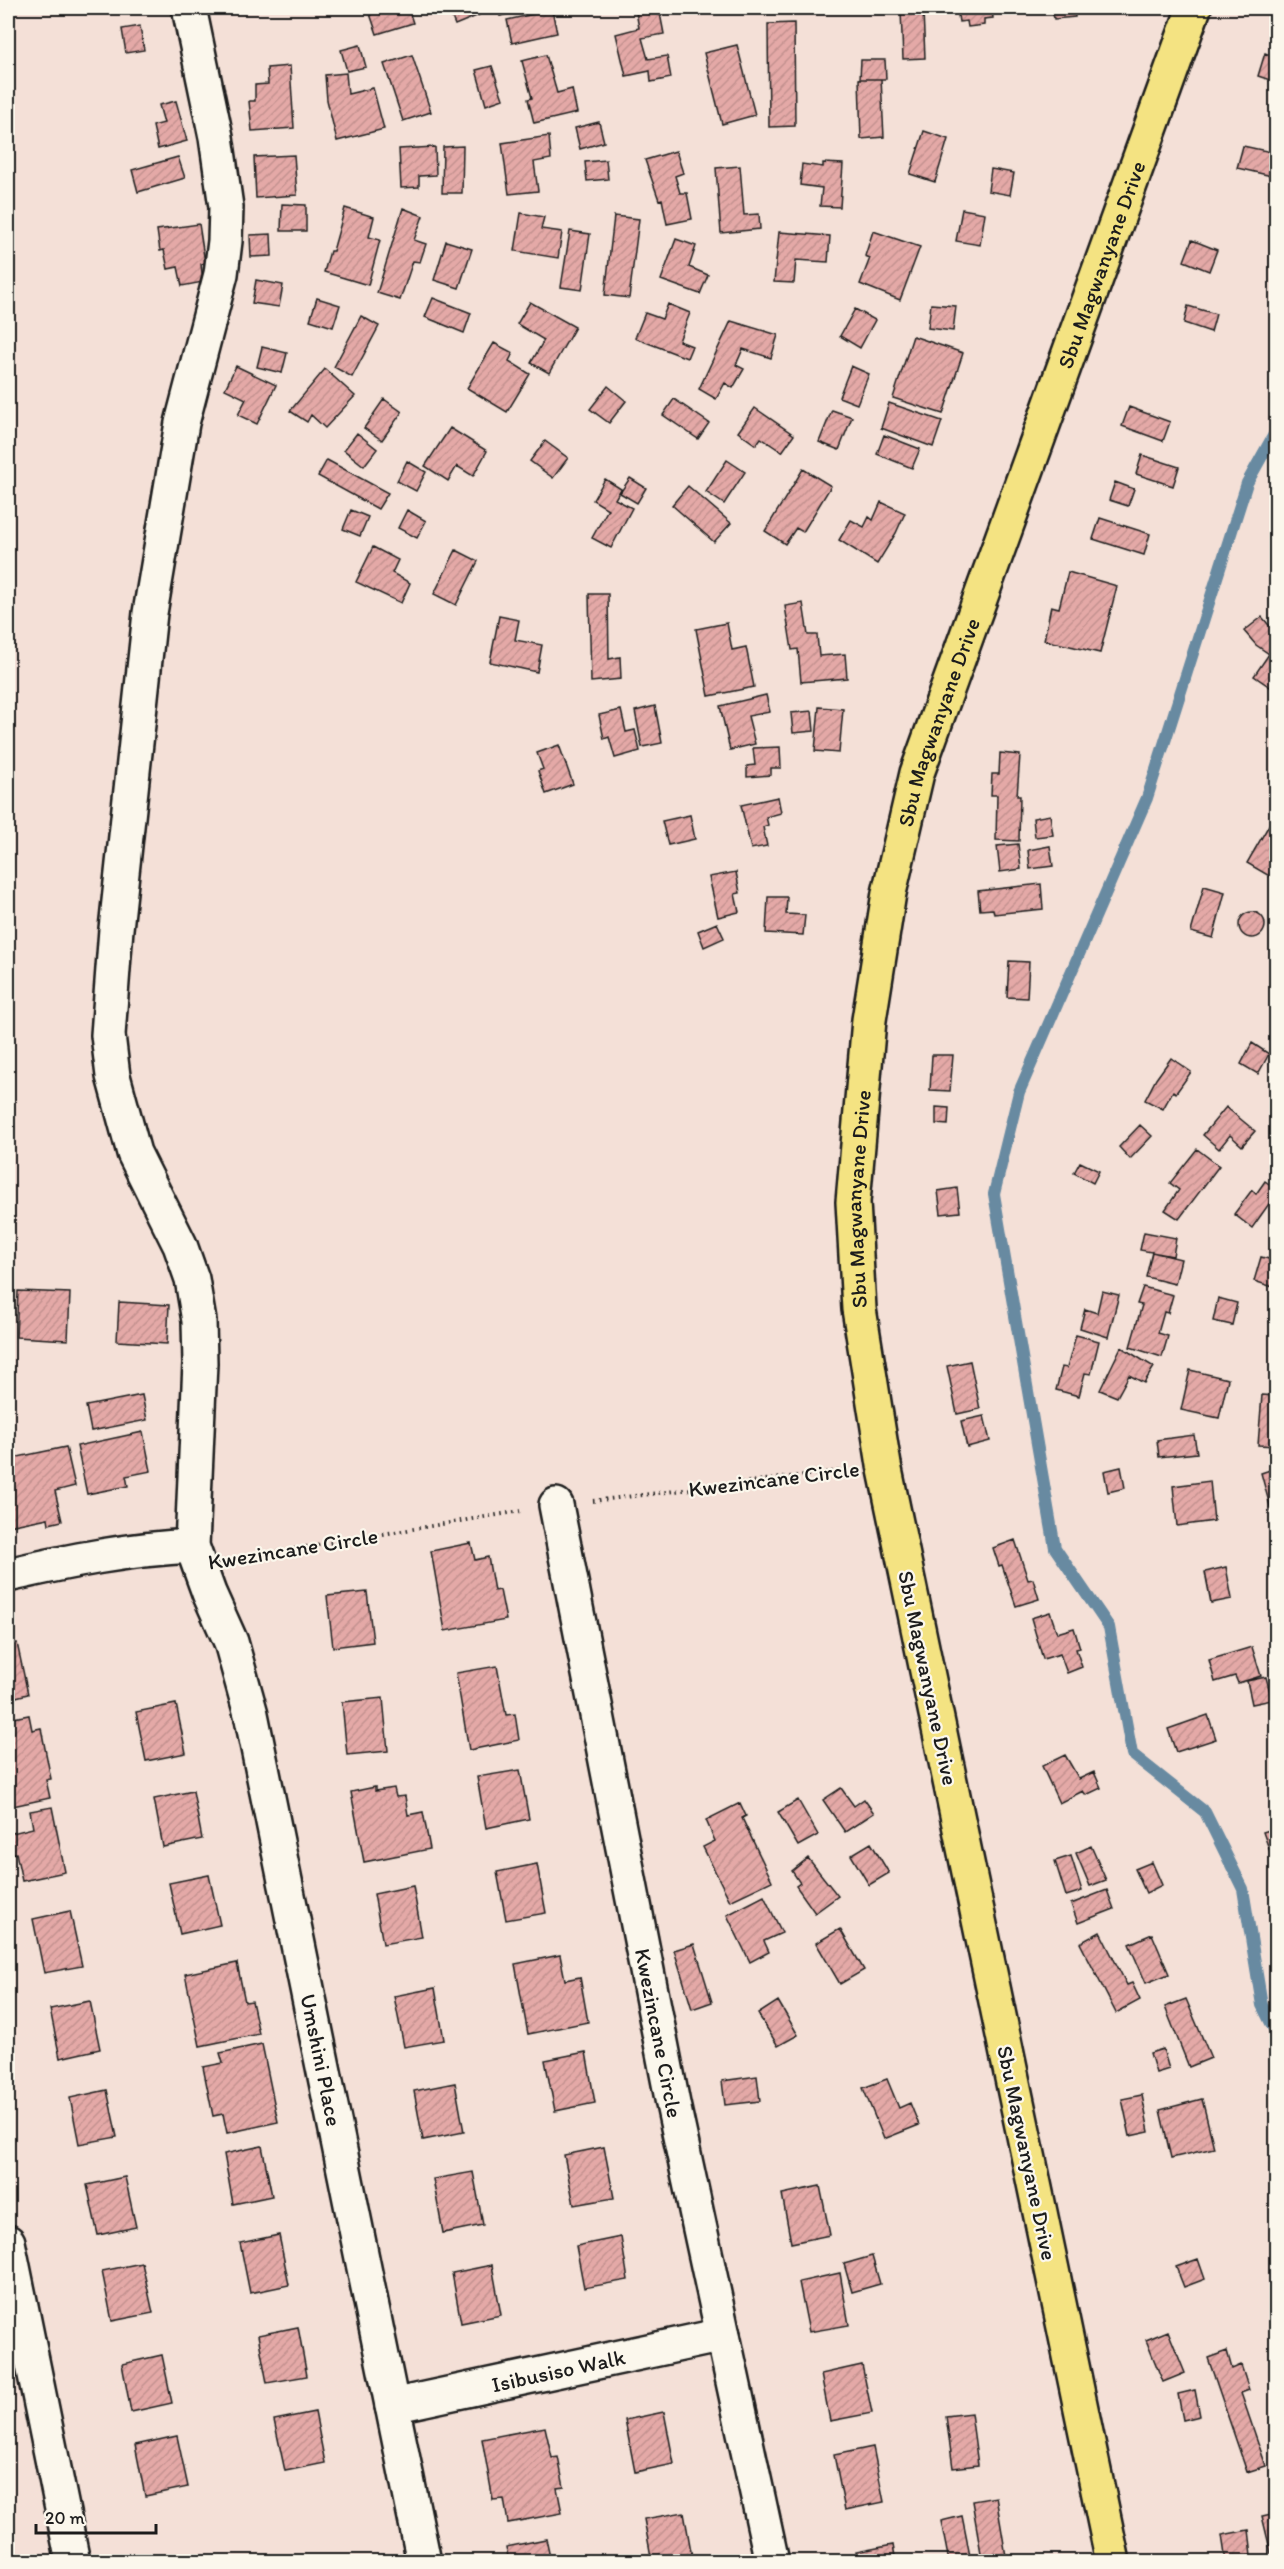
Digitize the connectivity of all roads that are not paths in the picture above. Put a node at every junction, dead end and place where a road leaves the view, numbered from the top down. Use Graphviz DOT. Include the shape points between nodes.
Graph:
graph roads {
  1 [pos="189,8"];
  2 [pos="1194,8"];
  3 [pos="556,1505"];
  4 [pos="195,1556"];
  5 [pos="8,1575"];
  6 [pos="8,2242"];
  7 [pos="723,2335"];
  8 [pos="392,2406"];
  9 [pos="73,2562"];
  10 [pos="424,2562"];
  11 [pos="772,2562"];
  12 [pos="1113,2562"];
  1 -- 4 [label="street" via="216,137 226,207 225,242 221,274 182,423 150,613 108,1035 113,1076 134,1153 180,1245 192,1279 199,1321"];
  2 -- 12 [label="main road, Sbu Magwanyane Drive" via="917,773 888,893 869,1020 853,1202 859,1309 884,1465"];
  3 -- 7 [label="street, Kwezincane Circle" via="673,2104"];
  4 -- 5 [label="street, Kwezincane Circle" via="151,1548 97,1555"];
  4 -- 8 [label="street, Umshini Place" via="231,1642 251,1714"];
  6 -- 9 [label="street"];
  7 -- 8 [label="street, Isibusiso Walk"];
  7 -- 11 [label="street, Kwezincane Circle"];
  8 -- 10 [label="street, Umshini Place"];
}
